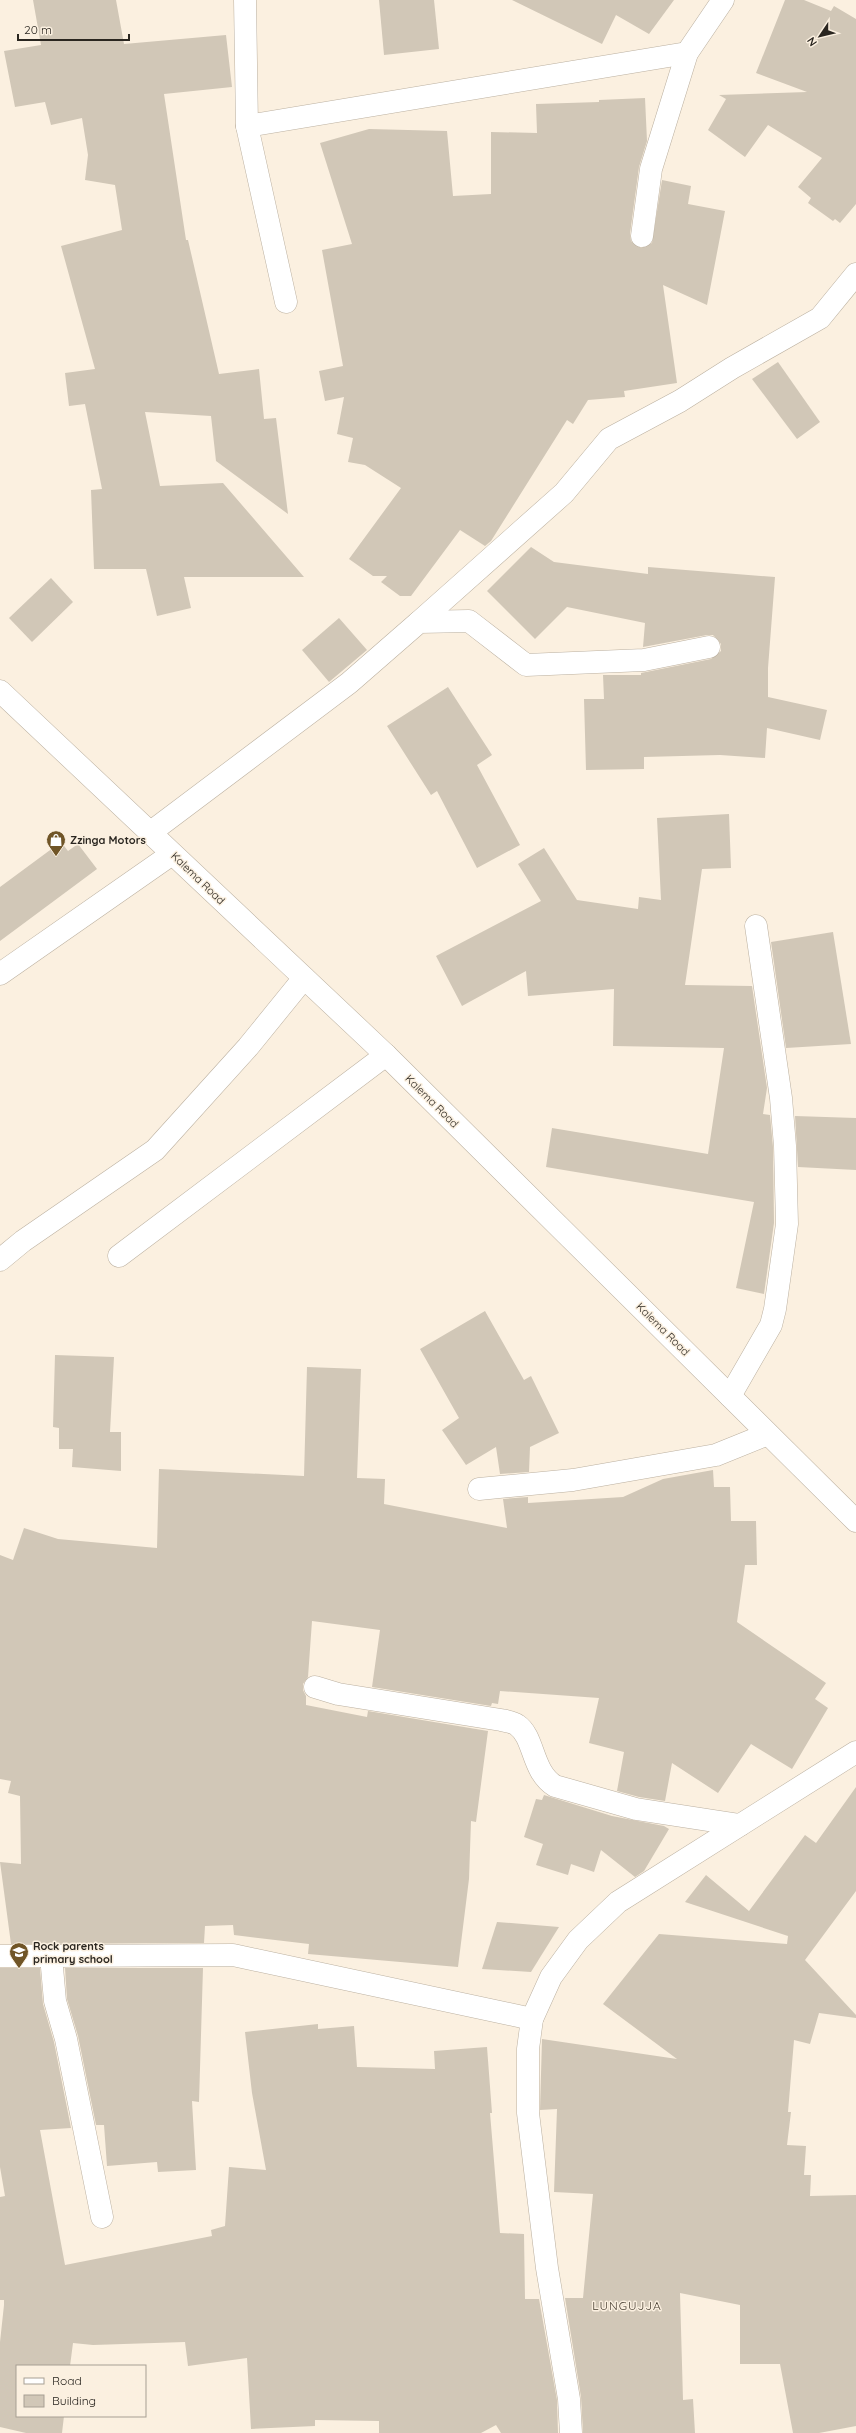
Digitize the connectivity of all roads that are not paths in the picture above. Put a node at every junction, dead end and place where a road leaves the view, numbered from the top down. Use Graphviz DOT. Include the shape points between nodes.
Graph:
graph roads {
  1 [pos="245,0"];
  2 [pos="723,0"];
  3 [pos="687,54"];
  4 [pos="247,126"];
  5 [pos="642,236"];
  6 [pos="856,274"];
  7 [pos="286,302"];
  8 [pos="419,622"];
  9 [pos="709,647"];
  10 [pos="0,690"];
  11 [pos="151,832"];
  12 [pos="172,854"];
  13 [pos="756,926"];
  14 [pos="0,974"];
  15 [pos="304,978"];
  16 [pos="386,1055"];
  17 [pos="119,1256"];
  18 [pos="0,1260"];
  19 [pos="730,1396"];
  20 [pos="768,1434"];
  21 [pos="479,1489"];
  22 [pos="856,1521"];
  23 [pos="315,1687"];
  24 [pos="856,1752"];
  25 [pos="740,1825"];
  26 [pos="0,1956"];
  27 [pos="51,1956"];
  28 [pos="532,2020"];
  29 [pos="102,2217"];
  30 [pos="571,2433"];
  1 -- 4 [label="street"];
  2 -- 3 [label="street"];
  3 -- 4 [label="street"];
  3 -- 5 [label="street" via="651,169"];
  4 -- 7 [label="street"];
  6 -- 8 [label="street" via="820,318 680,401 609,439 564,493"];
  8 -- 9 [label="street" via="470,621 526,665 644,660"];
  8 -- 11 [label="street" via="349,683"];
  10 -- 11 [label="street, Kalema Road"];
  11 -- 12 [label="street, Kalema Road"];
  12 -- 14 [label="street"];
  12 -- 15 [label="street, Kalema Road"];
  13 -- 19 [label="street" via="781,1098 787,1224 771,1325"];
  15 -- 16 [label="street, Kalema Road"];
  15 -- 18 [label="street" via="248,1047 155,1150 23,1241"];
  16 -- 17 [label="street"];
  16 -- 19 [label="street, Kalema Road"];
  19 -- 20 [label="street, Kalema Road"];
  20 -- 21 [label="street" via="716,1455 572,1480"];
  20 -- 22 [label="street, Kalema Road"];
  23 -- 25 [label="street" via="338,1694 507,1721 517,1725 523,1732 544,1777 555,1786 636,1808"];
  24 -- 25 [label="street"];
  25 -- 28 [label="street" via="618,1902 595,1922 567,1954 552,1977"];
  26 -- 27 [label="street"];
  27 -- 28 [label="street" via="233,1955"];
  27 -- 29 [label="street" via="55,2000 66,2039"];
  28 -- 30 [label="street" via="528,2049 528,2114 547,2268 569,2399"];
}
